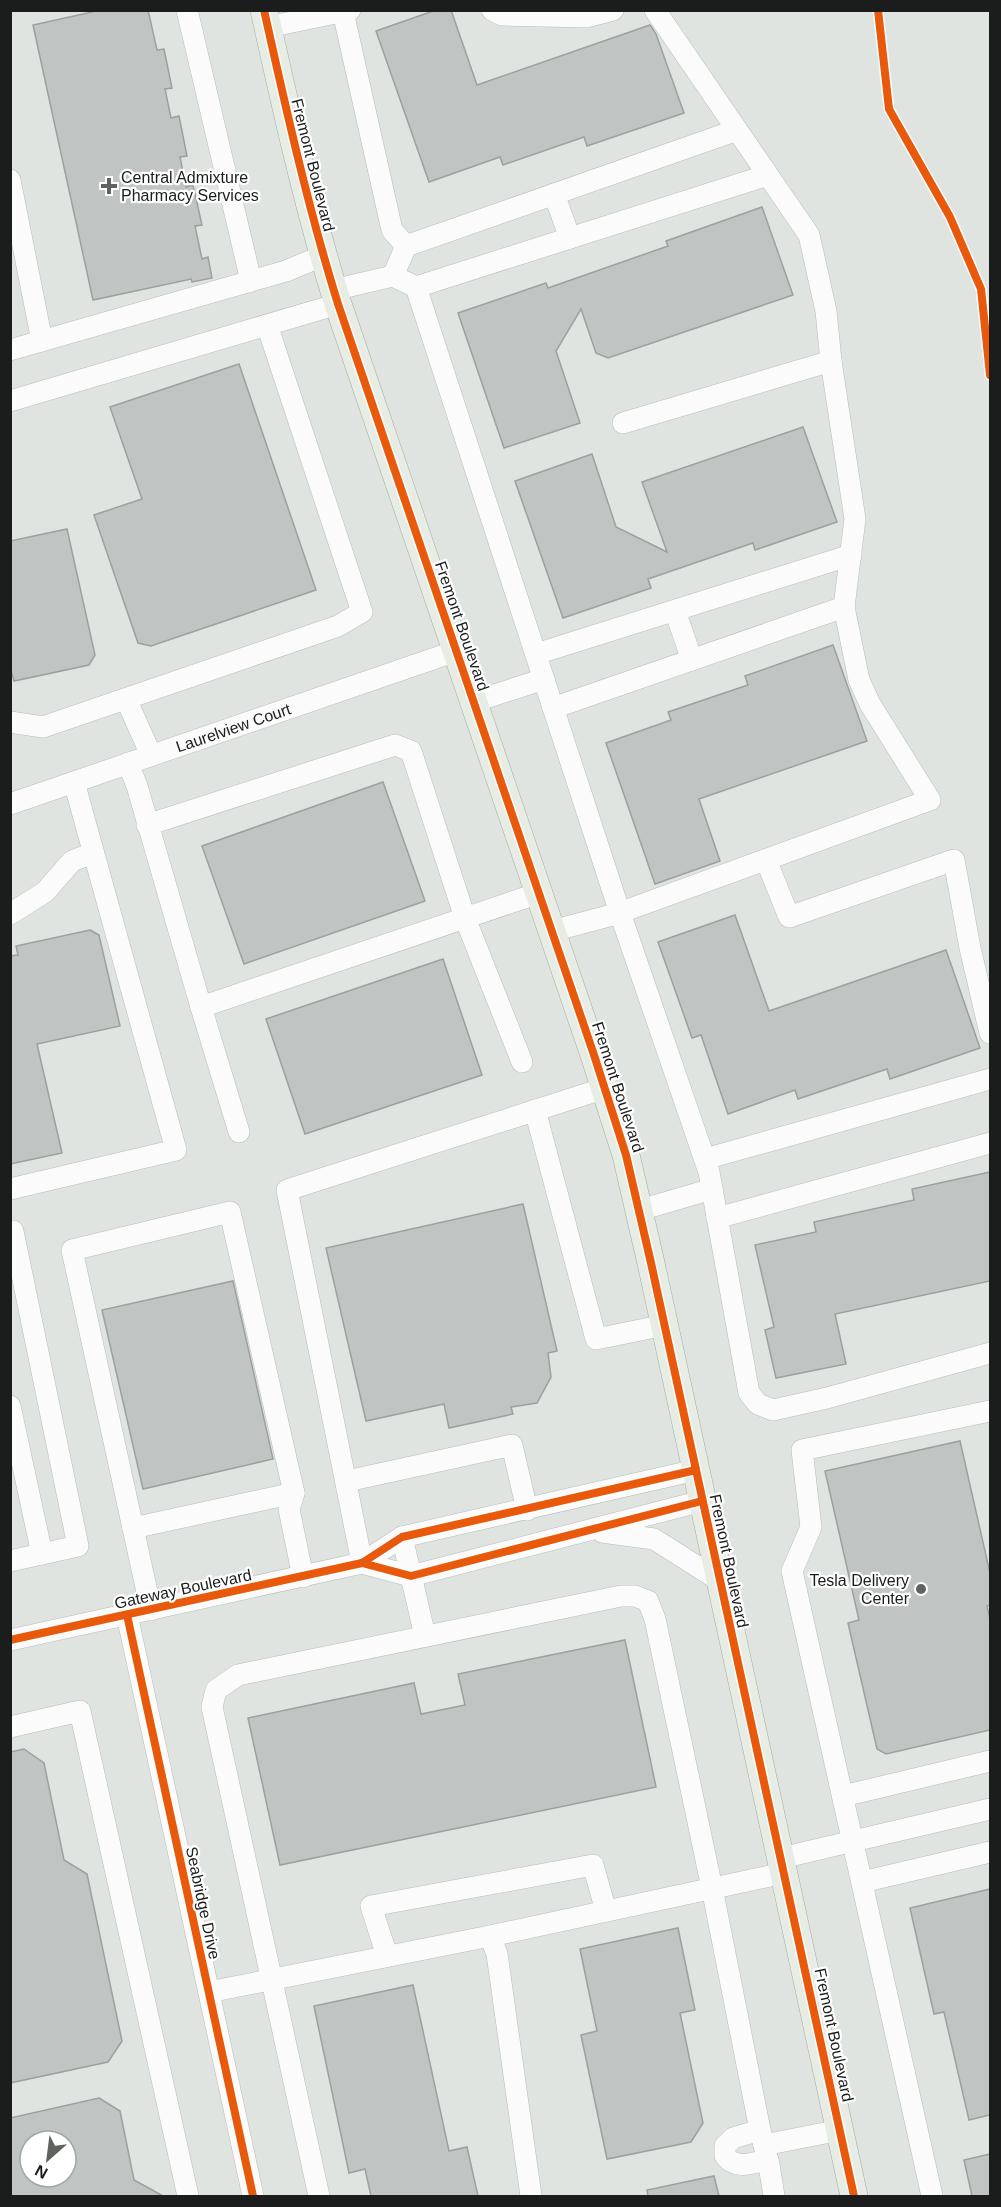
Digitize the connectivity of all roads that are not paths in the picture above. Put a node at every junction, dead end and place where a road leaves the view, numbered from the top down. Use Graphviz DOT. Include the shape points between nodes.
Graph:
graph roads {
  1 [pos="187,10"];
  2 [pos="492,10"];
  3 [pos="612,10"];
  4 [pos="655,10"];
  5 [pos="346,11"];
  6 [pos="266,19"];
  7 [pos="737,130"];
  8 [pos="768,176"];
  9 [pos="10,180"];
  10 [pos="554,194"];
  11 [pos="570,238"];
  12 [pos="406,246"];
  13 [pos="322,256"];
  14 [pos="393,276"];
  15 [pos="251,281"];
  16 [pos="416,287"];
  17 [pos="335,297"];
  18 [pos="267,325"];
  19 [pos="42,341"];
  20 [pos="10,350"];
  21 [pos="831,361"];
  22 [pos="10,401"];
  23 [pos="623,423"];
  24 [pos="851,555"];
  25 [pos="844,607"];
  26 [pos="675,611"];
  27 [pos="456,651"];
  28 [pos="536,654"];
  29 [pos="692,660"];
  30 [pos="544,679"];
  31 [pos="126,699"];
  32 [pos="473,702"];
  33 [pos="554,708"];
  34 [pos="10,722"];
  35 [pos="151,756"];
  36 [pos="128,763"];
  37 [pos="74,782"];
  38 [pos="10,804"];
  39 [pos="147,825"];
  40 [pos="93,853"];
  41 [pos="766,860"];
  42 [pos="539,893"];
  43 [pos="620,913"];
  44 [pos="10,914"];
  45 [pos="465,918"];
  46 [pos="552,931"];
  47 [pos="201,1007"];
  48 [pos="990,1033"];
  49 [pos="522,1062"];
  50 [pos="990,1079"];
  51 [pos="605,1088"];
  52 [pos="535,1110"];
  53 [pos="239,1132"];
  54 [pos="990,1143"];
  55 [pos="705,1159"];
  56 [pos="10,1189"];
  57 [pos="712,1189"];
  58 [pos="639,1210"];
  59 [pos="717,1218"];
  60 [pos="10,1231"];
  61 [pos="665,1325"];
  62 [pos="990,1353"];
  63 [pos="10,1406"];
  64 [pos="990,1411"];
  65 [pos="696,1470"];
  66 [pos="346,1481"];
  67 [pos="294,1493"];
  68 [pos="702,1501"];
  69 [pos="527,1510"];
  70 [pos="133,1528"];
  71 [pos="586,1531"];
  72 [pos="402,1537"];
  73 [pos="42,1554"];
  74 [pos="10,1561"];
  75 [pos="362,1563"];
  76 [pos="411,1576"];
  77 [pos="303,1577"];
  78 [pos="720,1581"];
  79 [pos="151,1610"];
  80 [pos="127,1615"];
  81 [pos="425,1636"];
  82 [pos="11,1639"];
  83 [pos="10,1727"];
  84 [pos="990,1761"];
  85 [pos="843,1796"];
  86 [pos="990,1809"];
  87 [pos="853,1841"];
  88 [pos="990,1852"];
  89 [pos="783,1866"];
  90 [pos="862,1882"];
  91 [pos="712,1888"];
  92 [pos="606,1911"];
  93 [pos="490,1936"];
  94 [pos="387,1956"];
  95 [pos="270,1980"];
  96 [pos="209,1992"];
  97 [pos="840,2130"];
  98 [pos="764,2145"];
  99 [pos="188,2196"];
  100 [pos="253,2196"];
  101 [pos="319,2196"];
  102 [pos="531,2196"];
  103 [pos="774,2196"];
  104 [pos="854,2196"];
  105 [pos="932,2196"];
  1 -- 15 [label="street"];
  2 -- 3 [label="street" via="502,15 586,17"];
  4 -- 7 [label="street"];
  5 -- 6 [label="street"];
  5 -- 12 [label="street" via="392,230"];
  6 -- 13 [label="main road, Fremont Boulevard"];
  7 -- 8 [label="street"];
  7 -- 10 [label="street"];
  8 -- 11 [label="street"];
  8 -- 21 [label="street" via="809,235 826,311"];
  9 -- 19 [label="street"];
  10 -- 11 [label="street"];
  10 -- 12 [label="street"];
  11 -- 16 [label="street"];
  12 -- 14 [label="street"];
  13 -- 15 [label="street"];
  13 -- 17 [label="main road, Fremont Boulevard"];
  14 -- 16 [label="street"];
  14 -- 17 [label="street"];
  15 -- 19 [label="street"];
  16 -- 28 [label="street"];
  17 -- 18 [label="street"];
  17 -- 27 [label="main road, Fremont Boulevard"];
  18 -- 22 [label="street"];
  18 -- 31 [label="street" via="362,612 338,626"];
  19 -- 20 [label="street"];
  21 -- 23 [label="street"];
  21 -- 24 [label="street" via="855,519"];
  24 -- 25 [label="street"];
  24 -- 26 [label="street"];
  25 -- 29 [label="street"];
  25 -- 41 [label="street" via="859,680 930,800"];
  26 -- 28 [label="street"];
  26 -- 29 [label="street"];
  27 -- 32 [label="main road, Fremont Boulevard"];
  27 -- 35 [label="street, Laurelview Court"];
  28 -- 30 [label="street"];
  29 -- 33 [label="street"];
  30 -- 32 [label="street"];
  30 -- 33 [label="street"];
  31 -- 34 [label="street" via="43,727"];
  31 -- 35 [label="street"];
  32 -- 42 [label="main road, Fremont Boulevard"];
  33 -- 43 [label="street"];
  35 -- 36 [label="street, Laurelview Court"];
  36 -- 37 [label="street, Laurelview Court"];
  36 -- 39 [label="street"];
  37 -- 38 [label="street, Laurelview Court"];
  37 -- 40 [label="street"];
  39 -- 45 [label="street" via="395,745 411,751"];
  39 -- 47 [label="street"];
  40 -- 44 [label="street" via="72,861 45,892"];
  40 -- 56 [label="street" via="176,1150"];
  41 -- 43 [label="street"];
  41 -- 48 [label="street" via="789,917 954,860"];
  42 -- 45 [label="street"];
  42 -- 46 [label="main road, Fremont Boulevard"];
  43 -- 46 [label="street"];
  43 -- 55 [label="street"];
  45 -- 47 [label="street"];
  45 -- 49 [label="street"];
  46 -- 51 [label="main road, Fremont Boulevard"];
  47 -- 53 [label="street"];
  50 -- 55 [label="street"];
  51 -- 52 [label="street"];
  51 -- 58 [label="main road, Fremont Boulevard"];
  52 -- 61 [label="street" via="596,1339"];
  52 -- 66 [label="street" via="287,1190"];
  54 -- 59 [label="street"];
  55 -- 57 [label="street"];
  57 -- 58 [label="street"];
  57 -- 59 [label="street"];
  58 -- 61 [label="main road, Fremont Boulevard"];
  59 -- 62 [label="street" via="749,1393 758,1404 773,1410"];
  60 -- 73 [label="street" via="78,1546"];
  61 -- 65 [label="main road, Fremont Boulevard"];
  63 -- 73 [label="street"];
  64 -- 85 [label="street" via="802,1450 811,1527 792,1571"];
  65 -- 68 [label="main road, Fremont Boulevard"];
  65 -- 69 [label="street, Gateway Boulevard"];
  66 -- 69 [label="street" via="512,1445"];
  66 -- 75 [label="street"];
  67 -- 70 [label="street"];
  67 -- 70 [label="street" via="230,1212 72,1250"];
  67 -- 77 [label="street" via="289,1509"];
  68 -- 71 [label="street, Gateway Boulevard"];
  68 -- 78 [label="main road, Fremont Boulevard"];
  69 -- 72 [label="street, Gateway Boulevard"];
  70 -- 79 [label="street"];
  71 -- 76 [label="street, Gateway Boulevard"];
  71 -- 78 [label="street" via="654,1539"];
  72 -- 75 [label="street, Gateway Boulevard"];
  72 -- 76 [label="street"];
  73 -- 74 [label="street"];
  75 -- 76 [label="street, Gateway Boulevard"];
  75 -- 77 [label="street, Gateway Boulevard"];
  76 -- 81 [label="street"];
  77 -- 79 [label="street, Gateway Boulevard"];
  78 -- 89 [label="main road, Fremont Boulevard"];
  79 -- 80 [label="street, Gateway Boulevard"];
  80 -- 82 [label="street, Gateway Boulevard"];
  80 -- 96 [label="street, Seabridge Drive"];
  81 -- 91 [label="street" via="607,1598 635,1596 648,1601"];
  81 -- 95 [label="street" via="238,1675 216,1690 212,1707"];
  83 -- 99 [label="street" via="80,1711"];
  84 -- 85 [label="street"];
  85 -- 87 [label="street"];
  86 -- 87 [label="street"];
  87 -- 89 [label="street"];
  87 -- 90 [label="street"];
  88 -- 90 [label="street"];
  89 -- 91 [label="street"];
  89 -- 97 [label="main road, Fremont Boulevard"];
  90 -- 105 [label="street"];
  91 -- 92 [label="street"];
  91 -- 98 [label="street"];
  92 -- 93 [label="street"];
  92 -- 94 [label="street" via="593,1864 371,1906"];
  93 -- 94 [label="street"];
  93 -- 102 [label="street" via="497,1954"];
  94 -- 95 [label="street"];
  95 -- 96 [label="street"];
  95 -- 101 [label="street"];
  96 -- 100 [label="street, Seabridge Drive"];
  97 -- 98 [label="street"];
  97 -- 104 [label="main road, Fremont Boulevard"];
  98 -- 103 [label="street"];
}
